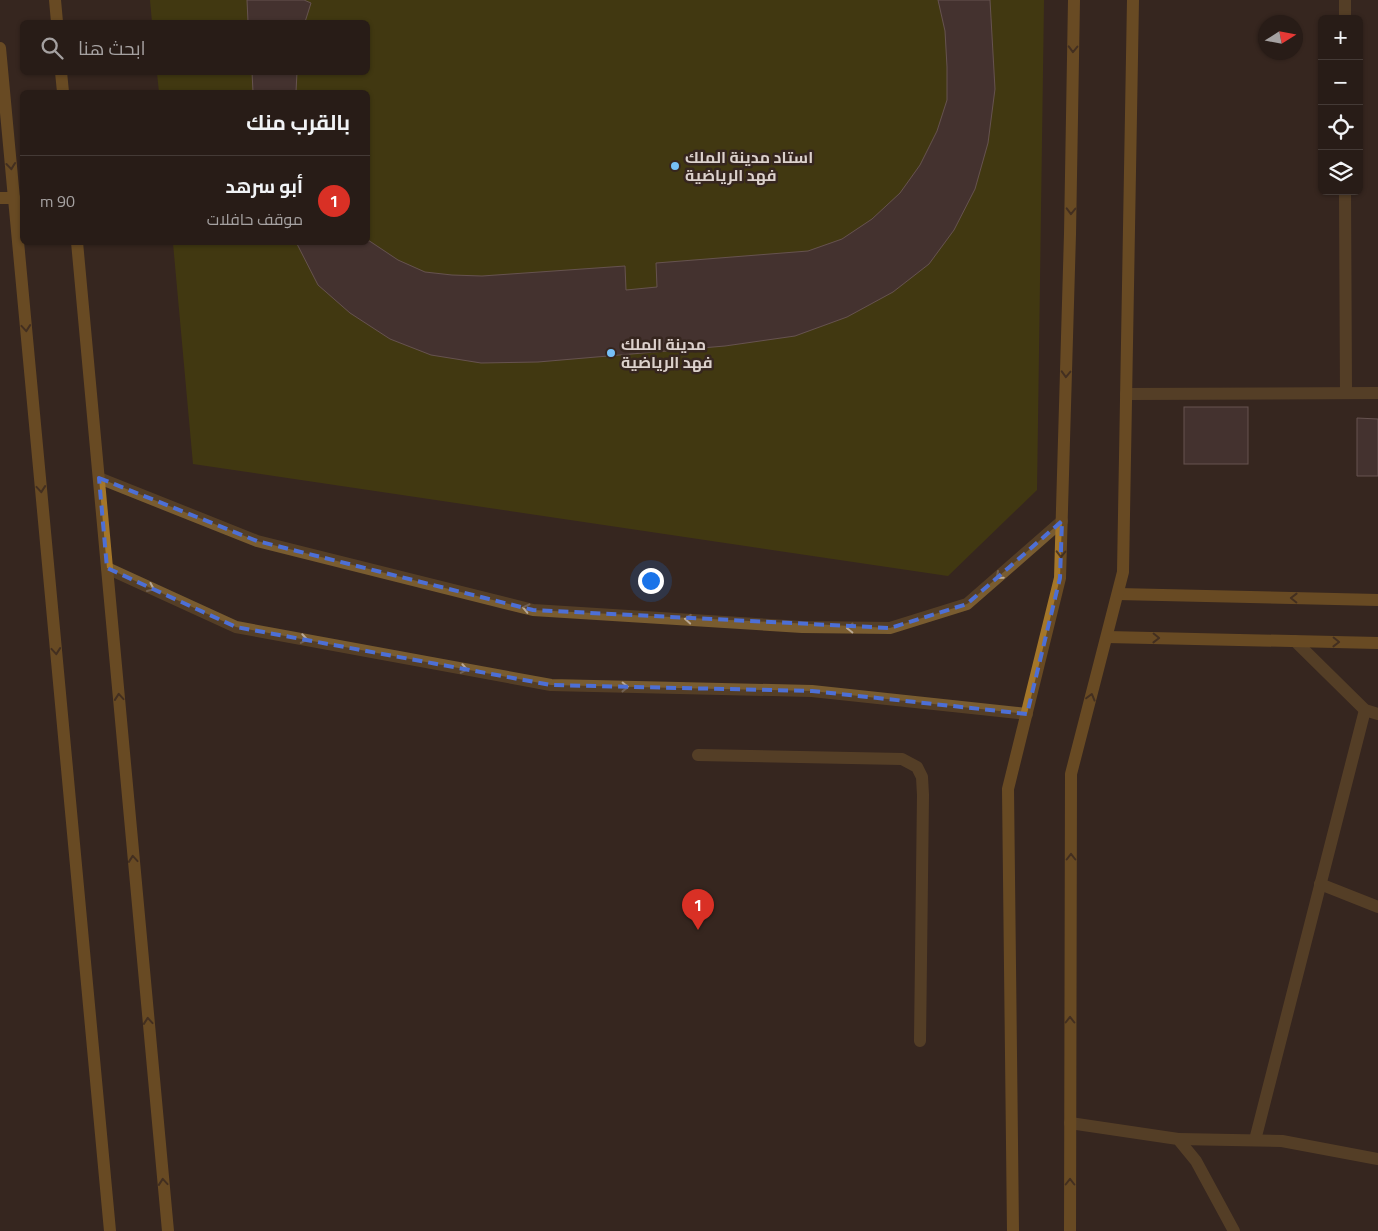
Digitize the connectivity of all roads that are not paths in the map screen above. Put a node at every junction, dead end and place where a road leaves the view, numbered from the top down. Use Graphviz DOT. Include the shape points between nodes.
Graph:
graph roads {
  1 [pos="55,0"];
  2 [pos="1074,0"];
  3 [pos="1133,0"];
  4 [pos="1345,0"];
  5 [pos="1345,15"];
  6 [pos="57,20"];
  7 [pos="0,48"];
  8 [pos="62,75"];
  9 [pos="63,90"];
  10 [pos="3,115"];
  11 [pos="1345,195"];
  12 [pos="0,198"];
  13 [pos="14,198"];
  14 [pos="77,245"];
  15 [pos="1346,393"];
  16 [pos="1378,393"];
  17 [pos="1126,394"];
  18 [pos="99,478"];
  19 [pos="1062,521"];
  20 [pos="107,568"];
  21 [pos="1118,594"];
  22 [pos="1378,600"];
  23 [pos="1107,637"];
  24 [pos="1295,641"];
  25 [pos="1378,643"];
  26 [pos="1365,710"];
  27 [pos="1026,714"];
  28 [pos="1378,714"];
  29 [pos="698,755"];
  30 [pos="1320,884"];
  31 [pos="1378,907"];
  32 [pos="920,1041"];
  33 [pos="1070,1123"];
  34 [pos="1178,1139"];
  35 [pos="1255,1140"];
  36 [pos="1378,1160"];
  37 [pos="110,1231"];
  38 [pos="168,1231"];
  39 [pos="1012,1231"];
  40 [pos="1070,1231"];
  41 [pos="1234,1231"];
  1 -- 6 [label="street"];
  2 -- 19 [label="street, one-way"];
  3 -- 17 [label="street"];
  4 -- 5 [label="street"];
  7 -- 10 [label="street"];
  8 -- 9 [label="street"];
  10 -- 13 [label="street, one-way"];
  11 -- 15 [label="street"];
  12 -- 13 [label="street"];
  13 -- 37 [label="street, one-way"];
  14 -- 18 [label="street"];
  15 -- 16 [label="street"];
  15 -- 17 [label="street"];
  17 -- 21 [label="street" via="1123,572"];
  19 -- 18 [label="street, one-way" via="967,604 890,628 802,627 533,610 257,541"];
  18 -- 20 [label="street"];
  19 -- 27 [label="street, one-way" via="1060,578"];
  20 -- 27 [label="street, one-way" via="236,627 551,685 812,691"];
  38 -- 20 [label="street, one-way"];
  22 -- 21 [label="street, one-way"];
  21 -- 23 [label="street"];
  23 -- 24 [label="street, one-way"];
  33 -- 23 [label="street, one-way" via="1071,774"];
  24 -- 25 [label="street, one-way"];
  24 -- 26 [label="street"];
  26 -- 28 [label="street"];
  26 -- 30 [label="street"];
  27 -- 39 [label="street" via="1008,789"];
  29 -- 32 [label="street" via="902,759 917,767 922,777 923,795"];
  30 -- 31 [label="street"];
  30 -- 35 [label="street"];
  33 -- 34 [label="street"];
  40 -- 33 [label="street, one-way"];
  34 -- 35 [label="street"];
  34 -- 41 [label="street" via="1196,1161"];
  35 -- 36 [label="street" via="1282,1141"];
}
